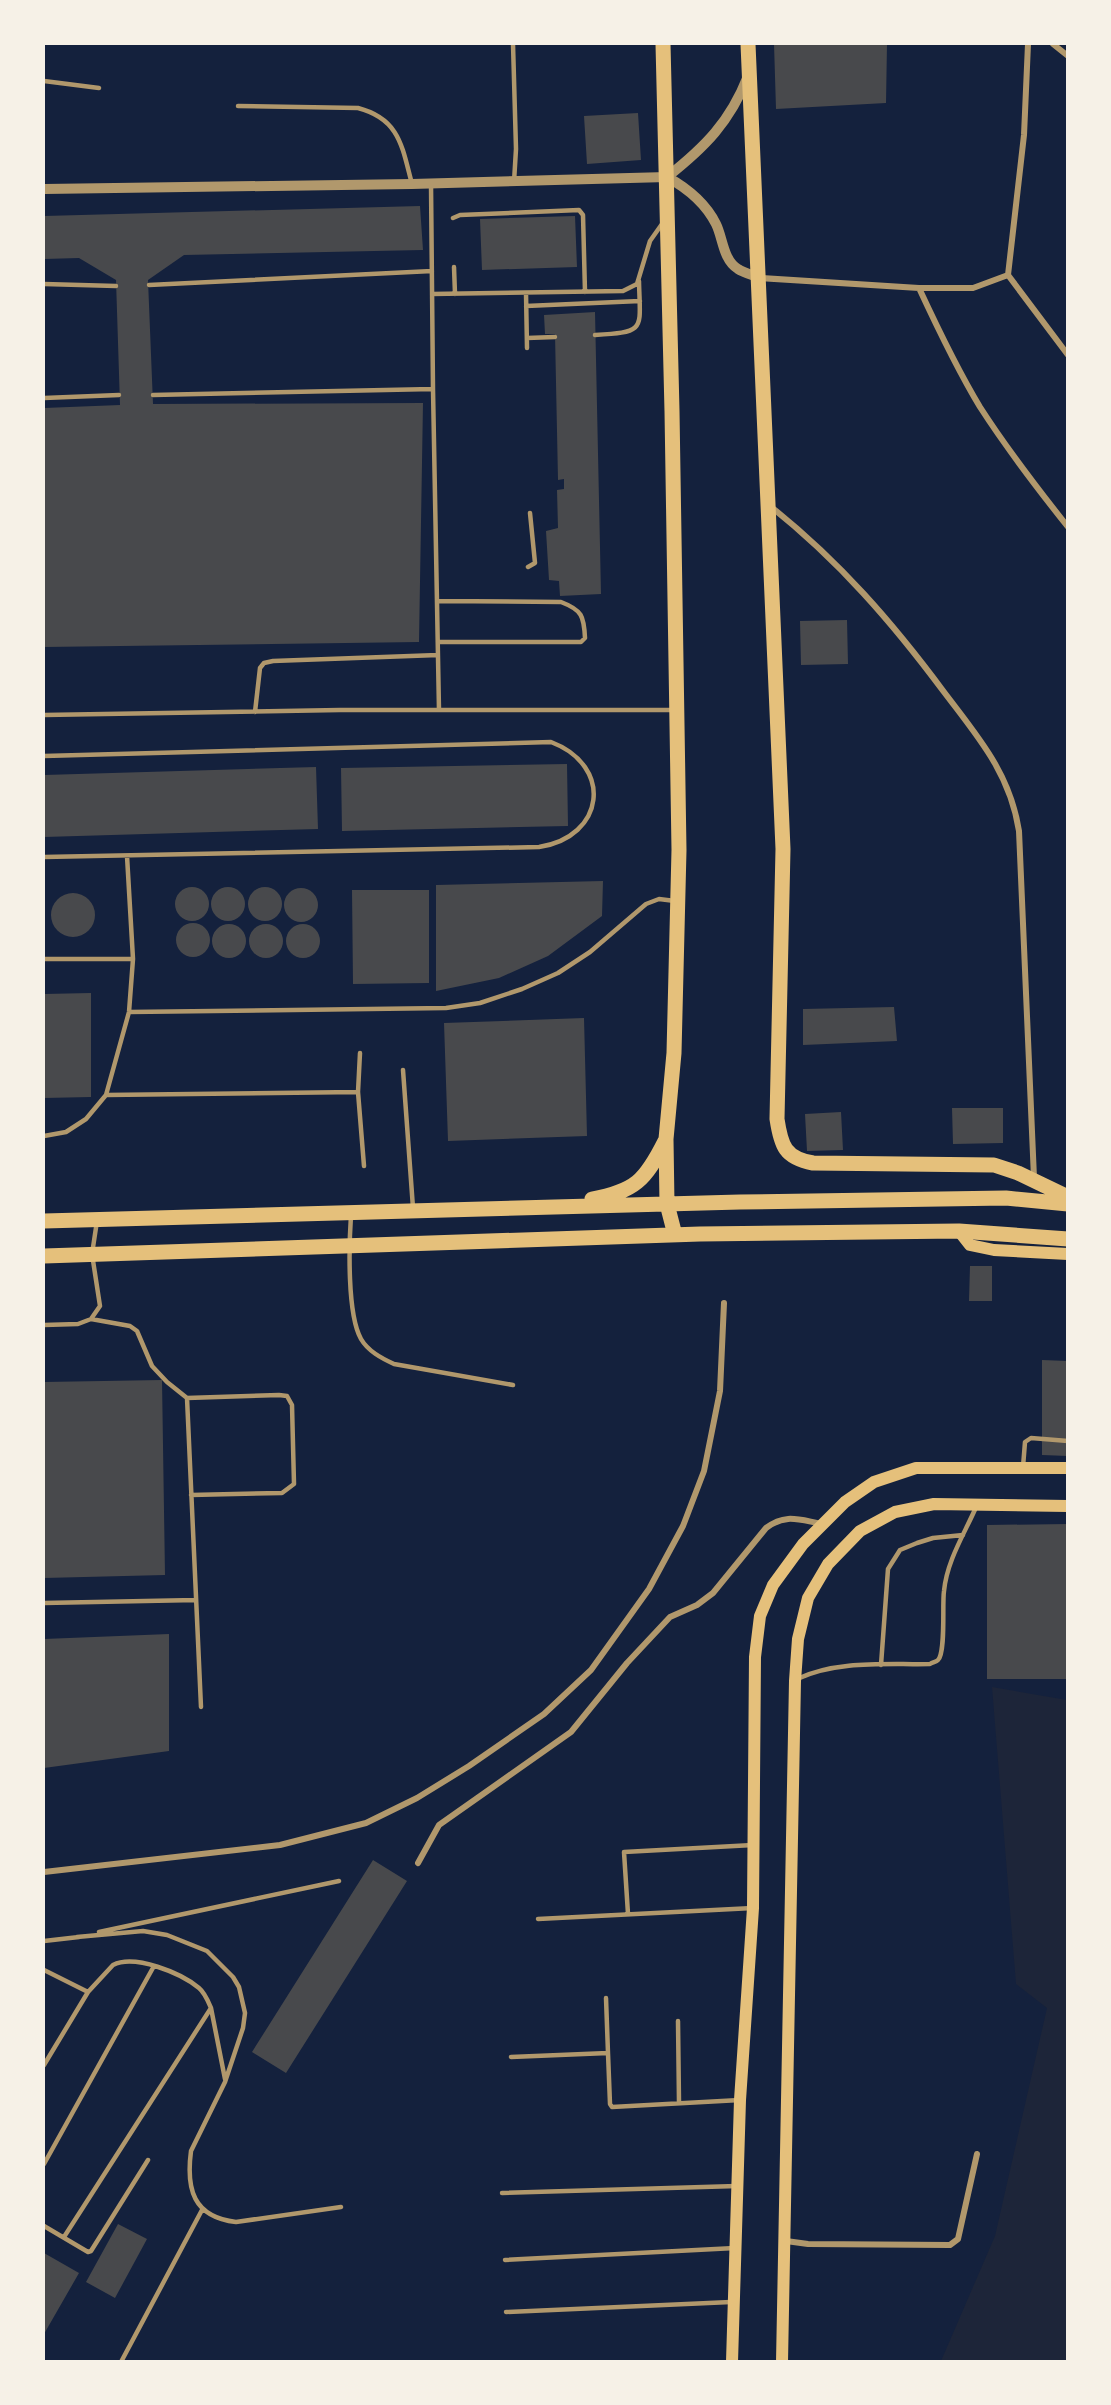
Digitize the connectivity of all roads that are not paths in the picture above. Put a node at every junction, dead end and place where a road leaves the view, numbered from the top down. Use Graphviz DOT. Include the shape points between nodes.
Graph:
graph roads {
  1 [pos="513,44"];
  2 [pos="663,44"];
  3 [pos="748,44"];
  4 [pos="1028,44"];
  5 [pos="1053,44"];
  6 [pos="1068,56"];
  7 [pos="750,71"];
  8 [pos="44,81"];
  9 [pos="99,88"];
  10 [pos="237,106"];
  11 [pos="667,177"];
  12 [pos="514,182"];
  13 [pos="412,184"];
  14 [pos="431,184"];
  15 [pos="44,189"];
  16 [pos="668,217"];
  17 [pos="453,218"];
  18 [pos="454,267"];
  19 [pos="432,271"];
  20 [pos="1008,275"];
  21 [pos="639,278"];
  22 [pos="760,278"];
  23 [pos="44,284"];
  24 [pos="148,285"];
  25 [pos="116,286"];
  26 [pos="919,288"];
  27 [pos="585,292"];
  28 [pos="526,293"];
  29 [pos="432,294"];
  30 [pos="455,294"];
  31 [pos="640,301"];
  32 [pos="526,306"];
  33 [pos="595,335"];
  34 [pos="555,337"];
  35 [pos="527,338"];
  36 [pos="527,348"];
  37 [pos="1068,355"];
  38 [pos="433,389"];
  39 [pos="119,395"];
  40 [pos="153,395"];
  41 [pos="44,398"];
  42 [pos="767,504"];
  43 [pos="530,513"];
  44 [pos="1068,527"];
  45 [pos="528,567"];
  46 [pos="437,601"];
  47 [pos="439,642"];
  48 [pos="438,655"];
  49 [pos="439,710"];
  50 [pos="677,710"];
  51 [pos="255,712"];
  52 [pos="44,715"];
  53 [pos="44,756"];
  54 [pos="127,856"];
  55 [pos="44,857"];
  56 [pos="678,902"];
  57 [pos="44,959"];
  58 [pos="133,959"];
  59 [pos="129,1012"];
  60 [pos="360,1053"];
  61 [pos="403,1070"];
  62 [pos="358,1092"];
  63 [pos="106,1095"];
  64 [pos="44,1136"];
  65 [pos="666,1139"];
  66 [pos="364,1166"];
  67 [pos="1034,1181"];
  68 [pos="1068,1197"];
  69 [pos="667,1204"];
  70 [pos="1068,1204"];
  71 [pos="550,1207"];
  72 [pos="413,1211"];
  73 [pos="351,1212"];
  74 [pos="98,1219"];
  75 [pos="44,1221"];
  76 [pos="959,1231"];
  77 [pos="675,1235"];
  78 [pos="1068,1239"];
  79 [pos="349,1245"];
  80 [pos="92,1254"];
  81 [pos="1068,1254"];
  82 [pos="44,1256"];
  83 [pos="724,1303"];
  84 [pos="91,1319"];
  85 [pos="44,1325"];
  86 [pos="513,1385"];
  87 [pos="187,1398"];
  88 [pos="1068,1441"];
  89 [pos="1023,1468"];
  90 [pos="1068,1468"];
  91 [pos="191,1495"];
  92 [pos="978,1505"];
  93 [pos="1068,1506"];
  94 [pos="823,1524"];
  95 [pos="963,1535"];
  96 [pos="196,1600"];
  97 [pos="44,1603"];
  98 [pos="881,1665"];
  99 [pos="795,1681"];
  100 [pos="201,1707"];
  101 [pos="753,1845"];
  102 [pos="418,1863"];
  103 [pos="44,1872"];
  104 [pos="339,1881"];
  105 [pos="753,1908"];
  106 [pos="628,1914"];
  107 [pos="538,1919"];
  108 [pos="77,1937"];
  109 [pos="44,1941"];
  110 [pos="154,1966"];
  111 [pos="44,1970"];
  112 [pos="88,1992"];
  113 [pos="606,1998"];
  114 [pos="211,2008"];
  115 [pos="678,2021"];
  116 [pos="608,2053"];
  117 [pos="511,2057"];
  118 [pos="44,2065"];
  119 [pos="225,2082"];
  120 [pos="740,2100"];
  121 [pos="679,2102"];
  122 [pos="977,2154"];
  123 [pos="148,2160"];
  124 [pos="44,2164"];
  125 [pos="737,2186"];
  126 [pos="502,2193"];
  127 [pos="341,2207"];
  128 [pos="201,2210"];
  129 [pos="44,2226"];
  130 [pos="64,2237"];
  131 [pos="786,2241"];
  132 [pos="735,2248"];
  133 [pos="505,2260"];
  134 [pos="734,2302"];
  135 [pos="506,2312"];
  136 [pos="120,2361"];
  137 [pos="732,2361"];
  138 [pos="782,2361"];
  1 -- 12 [label="lane"];
  2 -- 11 [label="main road"];
  3 -- 7 [label="main road"];
  4 -- 20 [label="street" via="1024,135"];
  5 -- 6 [label="street"];
  7 -- 11 [label="street" via="722,126"];
  7 -- 22 [label="main road"];
  8 -- 9 [label="lane"];
  10 -- 13 [label="lane" via="357,108 375,112 398,134"];
  11 -- 12 [label="street"];
  11 -- 16 [label="main road"];
  11 -- 22 [label="street" via="689,190 702,205 716,224 726,253 737,269"];
  12 -- 14 [label="street"];
  13 -- 14 [label="street"];
  13 -- 15 [label="street"];
  14 -- 19 [label="lane"];
  16 -- 21 [label="lane" via="650,241"];
  16 -- 50 [label="main road"];
  17 -- 27 [label="lane" via="579,210 583,215"];
  18 -- 30 [label="lane"];
  19 -- 24 [label="lane"];
  19 -- 29 [label="lane"];
  20 -- 26 [label="street" via="973,288"];
  20 -- 37 [label="street"];
  21 -- 27 [label="lane" via="633,287 622,291"];
  21 -- 31 [label="lane"];
  22 -- 26 [label="street"];
  22 -- 42 [label="main road"];
  23 -- 25 [label="lane"];
  26 -- 44 [label="street" via="981,408"];
  27 -- 28 [label="lane"];
  28 -- 30 [label="lane"];
  28 -- 32 [label="lane"];
  29 -- 30 [label="lane"];
  29 -- 38 [label="lane"];
  31 -- 32 [label="lane"];
  31 -- 33 [label="lane" via="640,319 635,328 628,333"];
  32 -- 35 [label="lane"];
  34 -- 35 [label="lane"];
  35 -- 36 [label="lane"];
  38 -- 40 [label="lane"];
  38 -- 46 [label="lane"];
  39 -- 41 [label="lane"];
  42 -- 67 [label="street" via="835,562 902,637 990,752 1006,781 1019,831"];
  42 -- 67 [label="main road" via="783,849 777,1119 780,1140 787,1153 798,1161 994,1165"];
  43 -- 45 [label="lane" via="535,563"];
  46 -- 47 [label="lane"];
  46 -- 47 [label="lane" via="561,602 582,615 585,638 581,642"];
  47 -- 48 [label="lane"];
  48 -- 49 [label="lane"];
  48 -- 51 [label="lane" via="264,663 260,668"];
  49 -- 50 [label="lane"];
  49 -- 51 [label="lane"];
  50 -- 56 [label="main road"];
  51 -- 52 [label="lane"];
  53 -- 54 [label="lane" via="551,742 580,759 590,774 594,791 591,808 573,836 539,847"];
  54 -- 55 [label="lane"];
  54 -- 58 [label="lane"];
  56 -- 59 [label="lane" via="660,899 646,904 590,952 558,973 480,1003 446,1008"];
  56 -- 65 [label="main road" via="674,1053"];
  57 -- 58 [label="lane"];
  58 -- 59 [label="lane"];
  59 -- 63 [label="lane"];
  60 -- 62 [label="lane"];
  61 -- 72 [label="lane"];
  62 -- 63 [label="lane"];
  62 -- 66 [label="lane"];
  63 -- 64 [label="lane" via="86,1119 66,1132"];
  65 -- 69 [label="main road"];
  65 -- 71 [label="main road" via="637,1184 612,1195"];
  67 -- 68 [label="main road"];
  69 -- 70 [label="main road" via="1006,1198"];
  69 -- 71 [label="main road"];
  69 -- 77 [label="main road"];
  71 -- 72 [label="main road"];
  72 -- 73 [label="main road"];
  73 -- 74 [label="main road"];
  73 -- 79 [label="lane"];
  74 -- 75 [label="main road"];
  74 -- 80 [label="lane"];
  76 -- 77 [label="main road"];
  76 -- 78 [label="main road"];
  76 -- 81 [label="main road" via="970,1245 986,1249"];
  77 -- 79 [label="main road"];
  79 -- 80 [label="main road"];
  79 -- 86 [label="lane" via="356,1327 362,1341 377,1356 394,1364"];
  80 -- 82 [label="main road"];
  80 -- 84 [label="lane" via="100,1306"];
  83 -- 103 [label="street" via="720,1391 704,1471 683,1526 650,1589 591,1670 544,1714 417,1798 366,1823 280,1845"];
  84 -- 85 [label="lane" via="78,1324"];
  84 -- 87 [label="lane" via="137,1331 152,1366"];
  87 -- 91 [label="lane"];
  87 -- 91 [label="lane" via="279,1395 287,1396 292,1405 294,1484 289,1490"];
  88 -- 89 [label="lane" via="1031,1438 1025,1442"];
  89 -- 90 [label="main road"];
  89 -- 94 [label="main road" via="916,1468 897,1473 854,1495"];
  91 -- 96 [label="lane"];
  92 -- 93 [label="main road"];
  92 -- 95 [label="lane"];
  92 -- 99 [label="main road" via="934,1504 895,1512 860,1531 828,1564 808,1598 798,1639"];
  94 -- 101 [label="main road" via="773,1585 760,1616 755,1657"];
  94 -- 102 [label="street" via="787,1517 766,1528 713,1593 670,1617 571,1732 439,1825"];
  95 -- 98 [label="lane" via="933,1538 900,1550 888,1569"];
  95 -- 98 [label="lane" via="952,1556 944,1590 938,1660 930,1664"];
  96 -- 97 [label="lane"];
  96 -- 100 [label="lane"];
  98 -- 99 [label="lane" via="818,1670"];
  99 -- 131 [label="main road"];
  101 -- 105 [label="main road"];
  101 -- 106 [label="lane" via="624,1852"];
  104 -- 108 [label="lane"];
  105 -- 106 [label="lane"];
  105 -- 120 [label="main road"];
  106 -- 107 [label="lane"];
  108 -- 109 [label="lane"];
  108 -- 119 [label="lane" via="143,1930 185,1941 207,1951 222,1964 238,1987 245,2013"];
  110 -- 112 [label="lane" via="118,1962"];
  110 -- 114 [label="lane" via="199,1988"];
  110 -- 124 [label="lane"];
  111 -- 112 [label="lane"];
  112 -- 118 [label="lane"];
  113 -- 116 [label="lane"];
  114 -- 119 [label="lane"];
  114 -- 130 [label="lane"];
  115 -- 121 [label="lane"];
  116 -- 117 [label="lane"];
  116 -- 121 [label="lane" via="612,2107"];
  119 -- 128 [label="lane" via="191,2151 194,2199"];
  120 -- 121 [label="lane"];
  120 -- 125 [label="main road"];
  122 -- 131 [label="street" via="958,2239 950,2245"];
  123 -- 130 [label="lane" via="91,2252"];
  125 -- 126 [label="lane"];
  125 -- 132 [label="main road"];
  127 -- 128 [label="lane" via="236,2222"];
  128 -- 136 [label="lane"];
  129 -- 130 [label="lane"];
  131 -- 138 [label="main road"];
  132 -- 133 [label="lane"];
  132 -- 134 [label="main road"];
  134 -- 135 [label="lane"];
  134 -- 137 [label="main road"];
}
